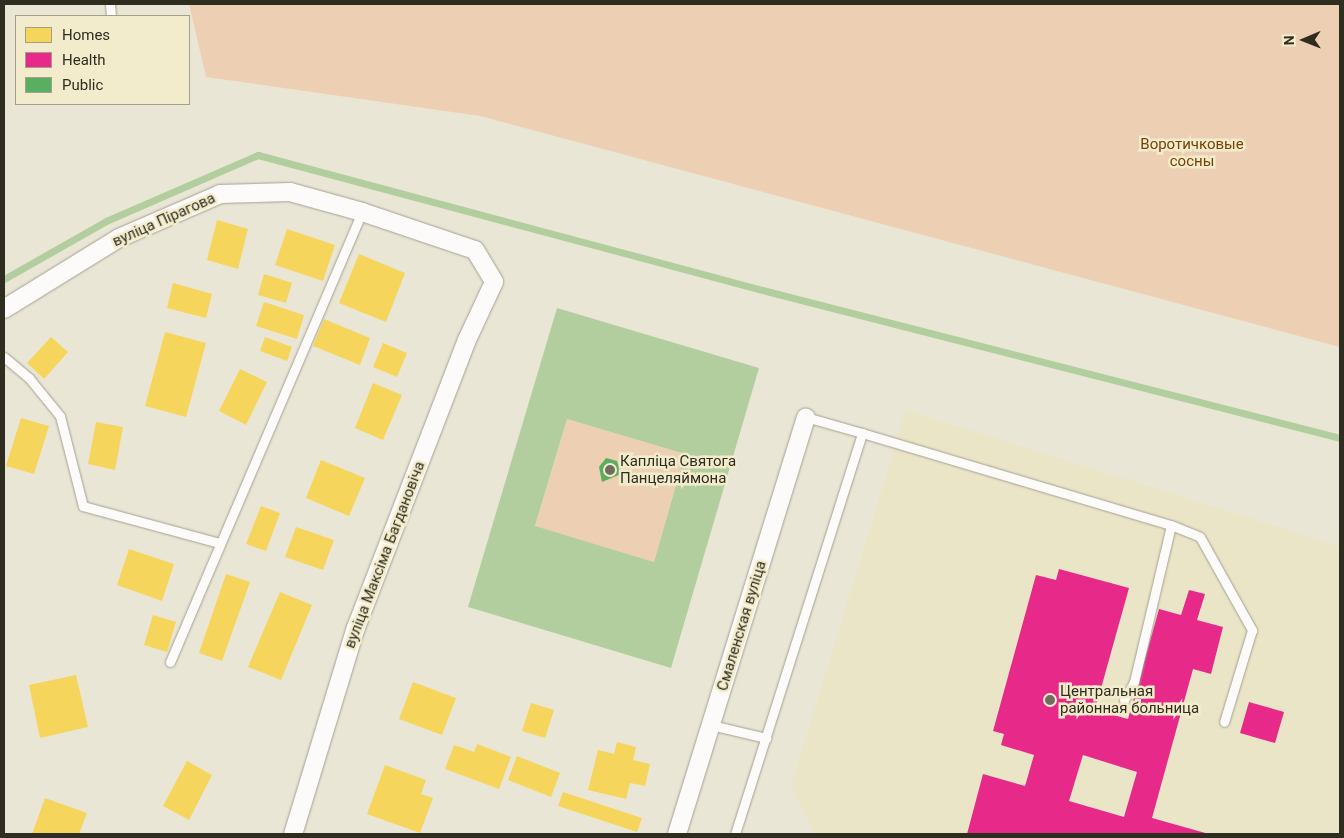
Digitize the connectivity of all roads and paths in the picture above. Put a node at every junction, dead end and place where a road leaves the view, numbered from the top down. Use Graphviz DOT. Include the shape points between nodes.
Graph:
graph roads {
  1 [pos="362,212"];
  2 [pos="494,282"];
  3 [pos="4,309"];
  4 [pos="4,357"];
  5 [pos="806,418"];
  6 [pos="862,433"];
  7 [pos="1171,525"];
  8 [pos="219,543"];
  9 [pos="170,662"];
  10 [pos="1124,700"];
  11 [pos="1224,722"];
  12 [pos="711,725"];
  13 [pos="766,738"];
  14 [pos="293,834"];
  15 [pos="677,834"];
  16 [pos="736,834"];
  1 -- 2 [label="street, вуліца Пірагова" via="475,250"];
  1 -- 3 [label="street, вуліца Пірагова" via="290,192 220,194 118,238"];
  1 -- 8 [label="lane"];
  2 -- 14 [label="street, вуліца Максіма Багдановіча" via="467,340 356,627"];
  4 -- 8 [label="lane" via="29,378 60,416 83,506"];
  5 -- 6 [label="lane"];
  5 -- 12 [label="street, Смаленская вуліца"];
  6 -- 7 [label="lane"];
  6 -- 13 [label="lane"];
  7 -- 10 [label="lane" via="1134,682"];
  7 -- 11 [label="lane" via="1200,537 1252,630"];
  8 -- 9 [label="lane"];
  12 -- 13 [label="lane"];
  12 -- 15 [label="street, Смаленская вуліца"];
  13 -- 16 [label="lane"];
}
